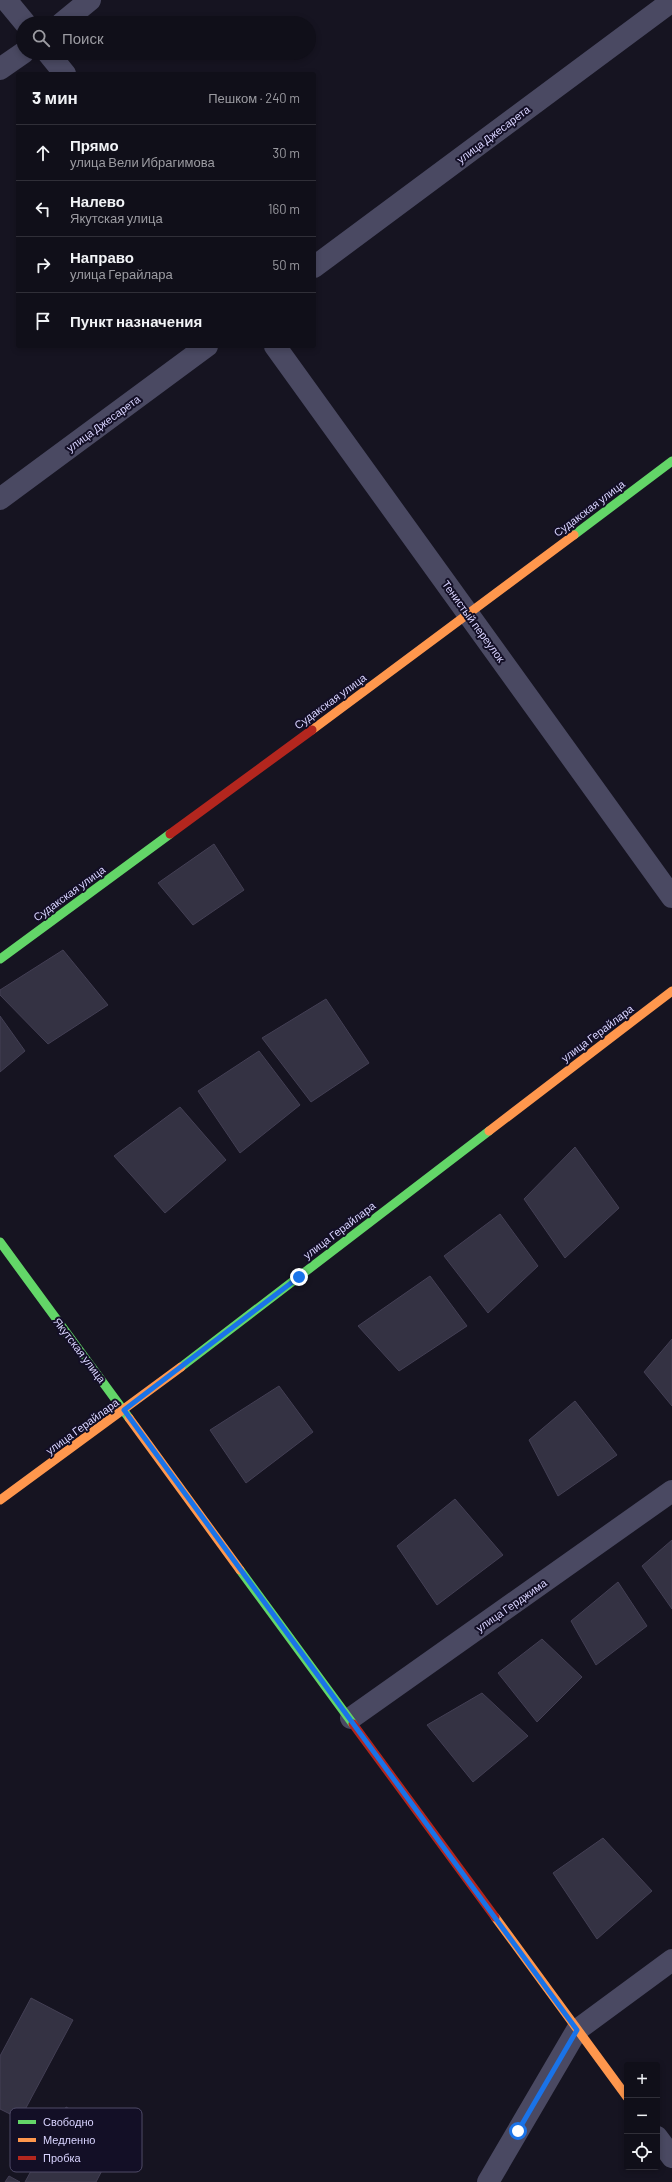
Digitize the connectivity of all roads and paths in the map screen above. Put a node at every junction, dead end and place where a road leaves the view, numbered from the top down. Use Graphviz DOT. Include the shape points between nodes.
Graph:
graph roads {
  1 [pos="6,0"];
  2 [pos="90,0"];
  3 [pos="672,1"];
  4 [pos="19,16"];
  5 [pos="71,16"];
  6 [pos="16,58"];
  7 [pos="54,60"];
  8 [pos="0,69"];
  9 [pos="63,72"];
  10 [pos="316,266"];
  11 [pos="204,348"];
  12 [pos="276,348"];
  13 [pos="672,461"];
  14 [pos="0,499"];
  15 [pos="469,614"];
  16 [pos="672,897"];
  17 [pos="0,959"];
  18 [pos="672,991"];
  19 [pos="0,1242"];
  20 [pos="124,1410"];
  21 [pos="672,1491"];
  22 [pos="0,1500"];
  23 [pos="351,1718"];
  24 [pos="672,1960"];
  25 [pos="577,2030"];
  26 [pos="624,2093"];
  27 [pos="660,2141"];
  28 [pos="672,2157"];
  29 [pos="488,2182"];
  1 -- 4 [label="street"];
  2 -- 5 [label="street"];
  3 -- 10 [label="street, улица Джесарета"];
  6 -- 8 [label="street"];
  7 -- 9 [label="street"];
  11 -- 14 [label="street, улица Джесарета"];
  12 -- 15 [label="street, Тенистый переулок"];
  13 -- 15 [label="street, Судакская улица"];
  15 -- 16 [label="street, Тенистый переулок"];
  15 -- 17 [label="street, Судакская улица"];
  18 -- 20 [label="street, улица Герайлара"];
  19 -- 20 [label="street, Якутская улица"];
  20 -- 22 [label="street, улица Герайлара"];
  20 -- 23 [label="street, Якутская улица"];
  21 -- 23 [label="street, улица Герджима"];
  23 -- 25 [label="street, Якутская улица"];
  24 -- 25 [label="street"];
  25 -- 26 [label="street, Якутская улица"];
  25 -- 29 [label="street"];
  27 -- 28 [label="street"];
}
